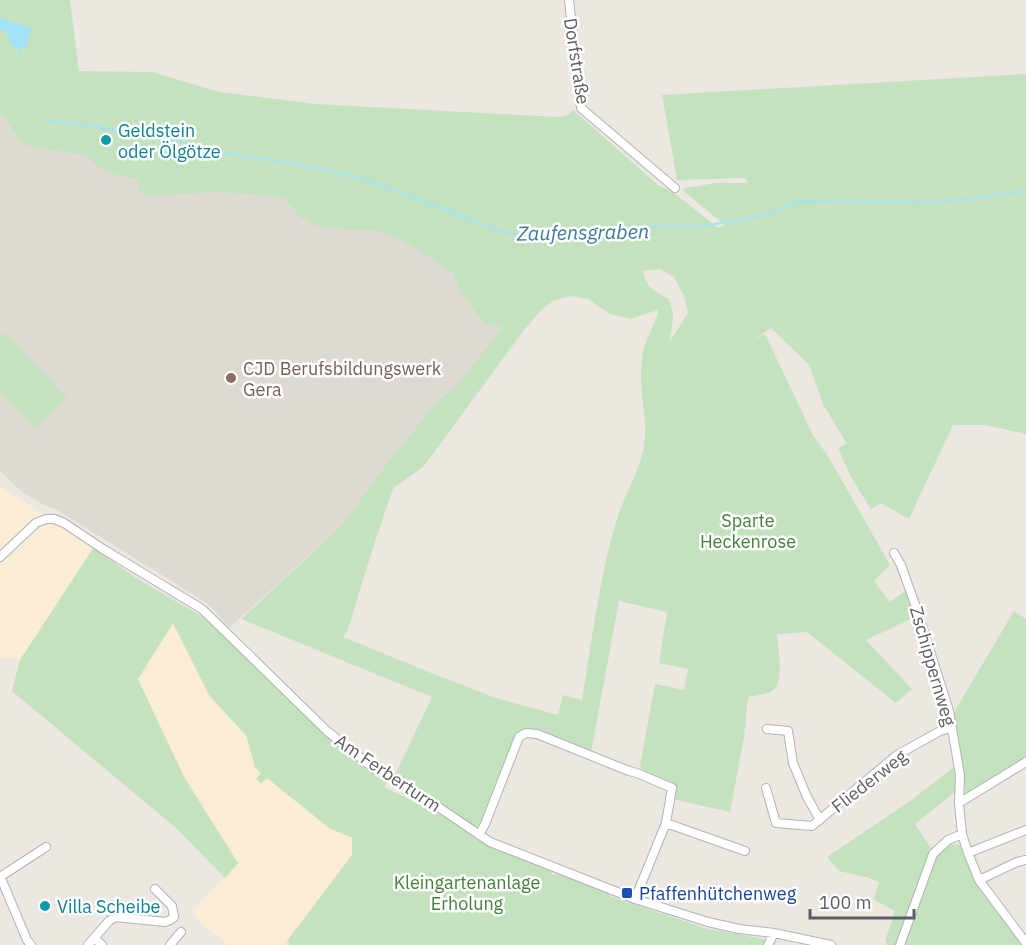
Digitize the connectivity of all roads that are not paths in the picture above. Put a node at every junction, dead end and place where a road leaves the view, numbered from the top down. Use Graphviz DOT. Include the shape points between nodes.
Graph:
graph roads {
  1 [pos="569,0"];
  2 [pos="675,188"];
  3 [pos="894,554"];
  4 [pos="0,557"];
  5 [pos="951,728"];
  6 [pos="766,729"];
  7 [pos="1026,762"];
  8 [pos="766,788"];
  9 [pos="959,803"];
  10 [pos="820,820"];
  11 [pos="666,823"];
  12 [pos="1026,830"];
  13 [pos="962,834"];
  14 [pos="479,835"];
  15 [pos="46,847"];
  16 [pos="745,852"];
  17 [pos="968,853"];
  18 [pos="1026,860"];
  19 [pos="0,877"];
  20 [pos="979,880"];
  21 [pos="155,889"];
  22 [pos="635,899"];
  23 [pos="181,932"];
  24 [pos="774,933"];
  25 [pos="94,938"];
  26 [pos="1026,943"];
  27 [pos="31,945"];
  28 [pos="88,945"];
  29 [pos="102,945"];
  30 [pos="170,945"];
  31 [pos="768,945"];
  32 [pos="831,945"];
  33 [pos="900,945"];
  1 -- 2 [label="street, Dorfstraße" via="581,108"];
  3 -- 5 [label="street, Zschippernweg" via="917,610"];
  4 -- 14 [label="street, Am Ferberturm" via="36,524 46,519 64,524 202,609 327,731 376,770 396,779"];
  5 -- 9 [label="street, Zschippernweg" via="960,775"];
  5 -- 10 [label="street, Fliederweg" via="897,755"];
  6 -- 10 [label="street, Fliederweg" via="788,731 793,763"];
  7 -- 9 [label="street"];
  8 -- 10 [label="street, Fliederweg" via="776,823 812,826"];
  9 -- 13 [label="street, Zschippernweg"];
  11 -- 14 [label="street" via="672,788 526,733 519,737"];
  11 -- 16 [label="street"];
  11 -- 22 [label="street"];
  12 -- 17 [label="street"];
  13 -- 17 [label="street, Zschippernweg"];
  13 -- 33 [label="street" via="948,840 933,854"];
  14 -- 22 [label="street, Am Ferberturm" via="507,850"];
  15 -- 19 [label="street"];
  17 -- 20 [label="street, Zschippernweg"];
  18 -- 20 [label="street"];
  19 -- 27 [label="street"];
  20 -- 26 [label="street, Zschippernweg"];
  21 -- 25 [label="street" via="172,906 174,917 165,922 115,917"];
  22 -- 24 [label="street, Am Ferberturm" via="708,922"];
  23 -- 30 [label="street"];
  24 -- 31 [label="street"];
  24 -- 32 [label="street, Am Ferberturm"];
  25 -- 28 [label="street"];
  25 -- 29 [label="street"];
}
